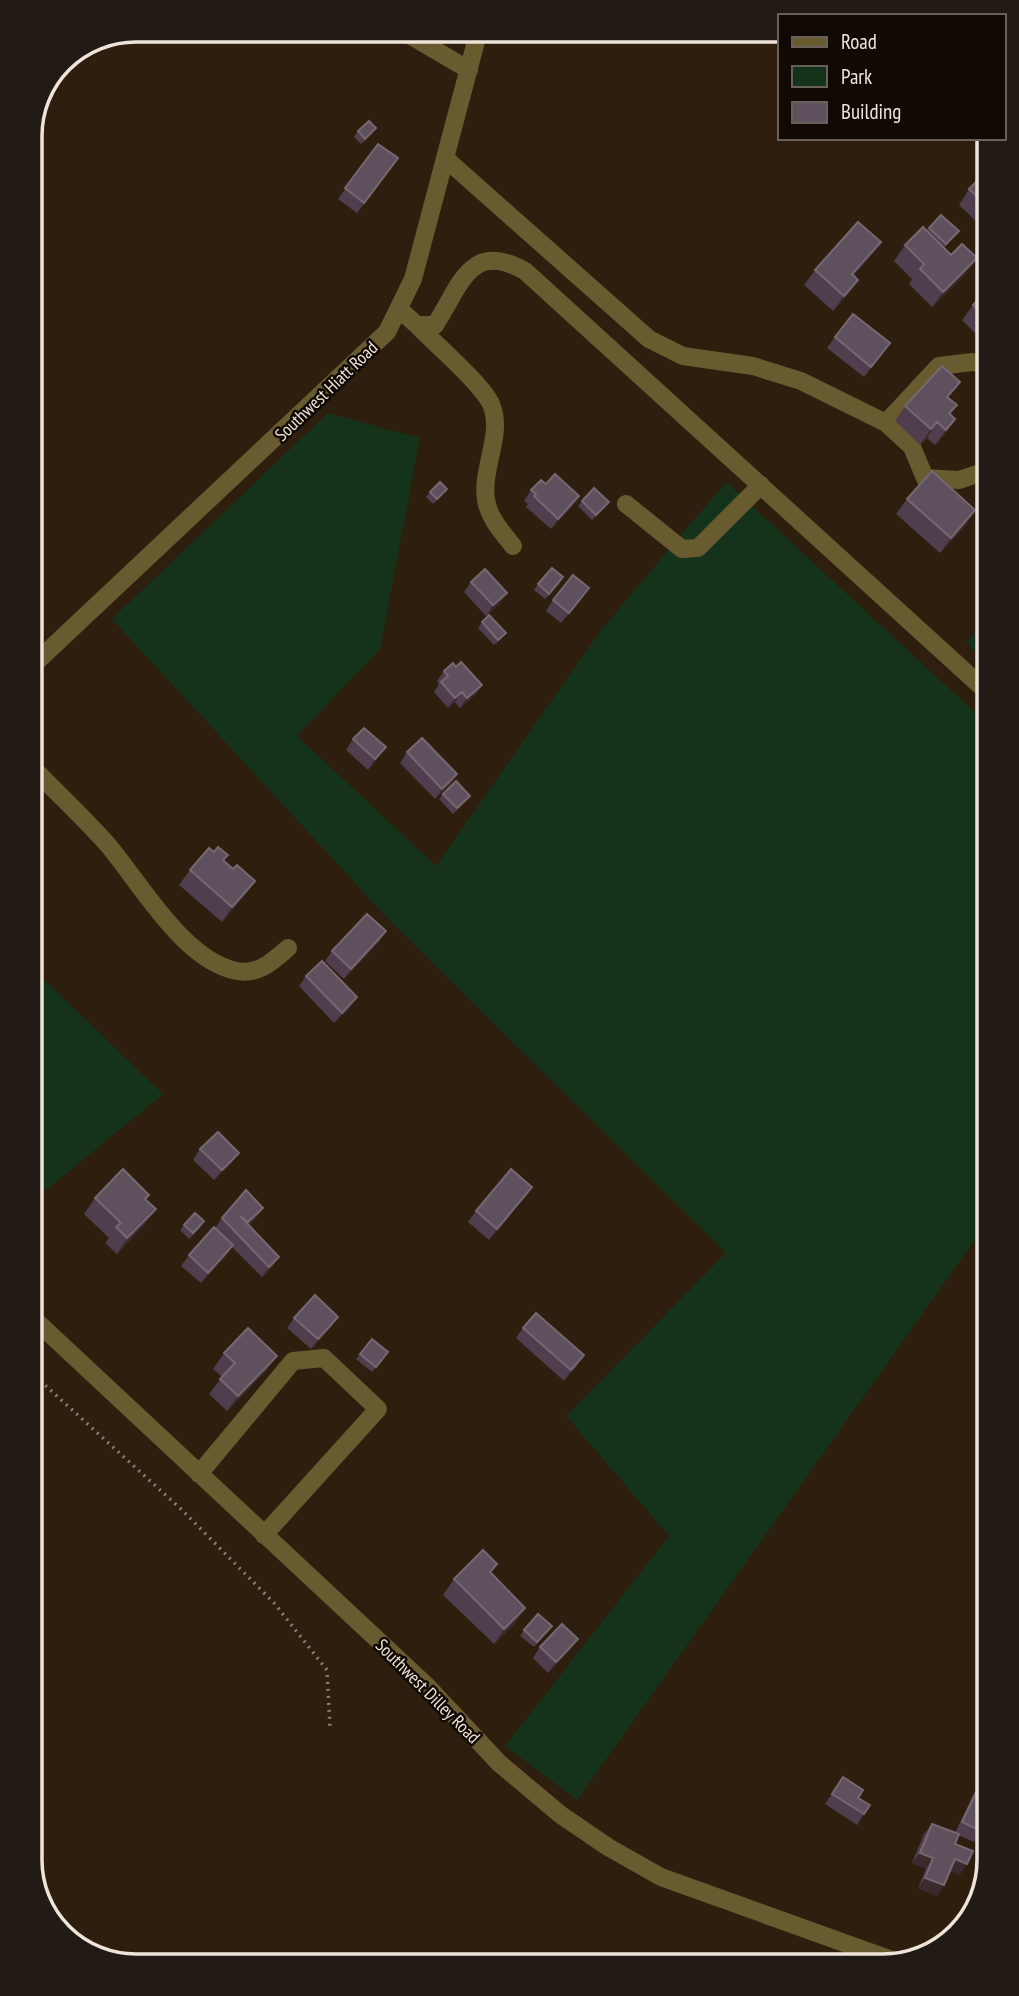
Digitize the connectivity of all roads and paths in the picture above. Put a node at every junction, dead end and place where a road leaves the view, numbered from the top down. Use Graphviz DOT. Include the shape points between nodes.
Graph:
graph roads {
  1 [pos="422,42"];
  2 [pos="476,42"];
  3 [pos="469,69"];
  4 [pos="446,159"];
  5 [pos="400,310"];
  6 [pos="417,325"];
  7 [pos="977,363"];
  8 [pos="886,423"];
  9 [pos="977,474"];
  10 [pos="761,485"];
  11 [pos="626,504"];
  12 [pos="513,546"];
  13 [pos="42,657"];
  14 [pos="977,683"];
  15 [pos="42,777"];
  16 [pos="288,948"];
  17 [pos="42,1327"];
  18 [pos="42,1382"];
  19 [pos="199,1474"];
  20 [pos="264,1535"];
  21 [pos="330,1728"];
  22 [pos="875,1954"];
  1 -- 3 [label="street"];
  2 -- 3 [label="street, Southwest Hiatt Road"];
  3 -- 4 [label="street, Southwest Hiatt Road"];
  4 -- 5 [label="street, Southwest Hiatt Road" via="417,267"];
  4 -- 8 [label="street" via="649,339 682,356 753,366 801,381"];
  5 -- 6 [label="street"];
  5 -- 13 [label="street, Southwest Hiatt Road" via="367,352"];
  6 -- 10 [label="street" via="435,325 467,272 483,260 505,260 579,319"];
  6 -- 12 [label="street" via="480,388 491,406 495,418 486,502"];
  7 -- 8 [label="street" via="939,366"];
  8 -- 9 [label="street" via="912,447 925,478 959,480"];
  10 -- 11 [label="street" via="698,548 682,549"];
  10 -- 14 [label="street"];
  15 -- 16 [label="street" via="107,844 182,938 207,958 237,971 263,969"];
  17 -- 19 [label="street, Southwest Dilley Road"];
  18 -- 21 [label="path" via="182,1510 274,1603 327,1670"];
  19 -- 20 [label="street, Southwest Dilley Road"];
  19 -- 20 [label="street" via="293,1362 324,1358 378,1409"];
  20 -- 22 [label="street, Southwest Dilley Road" via="426,1685 499,1763 561,1815 661,1877"];
}
